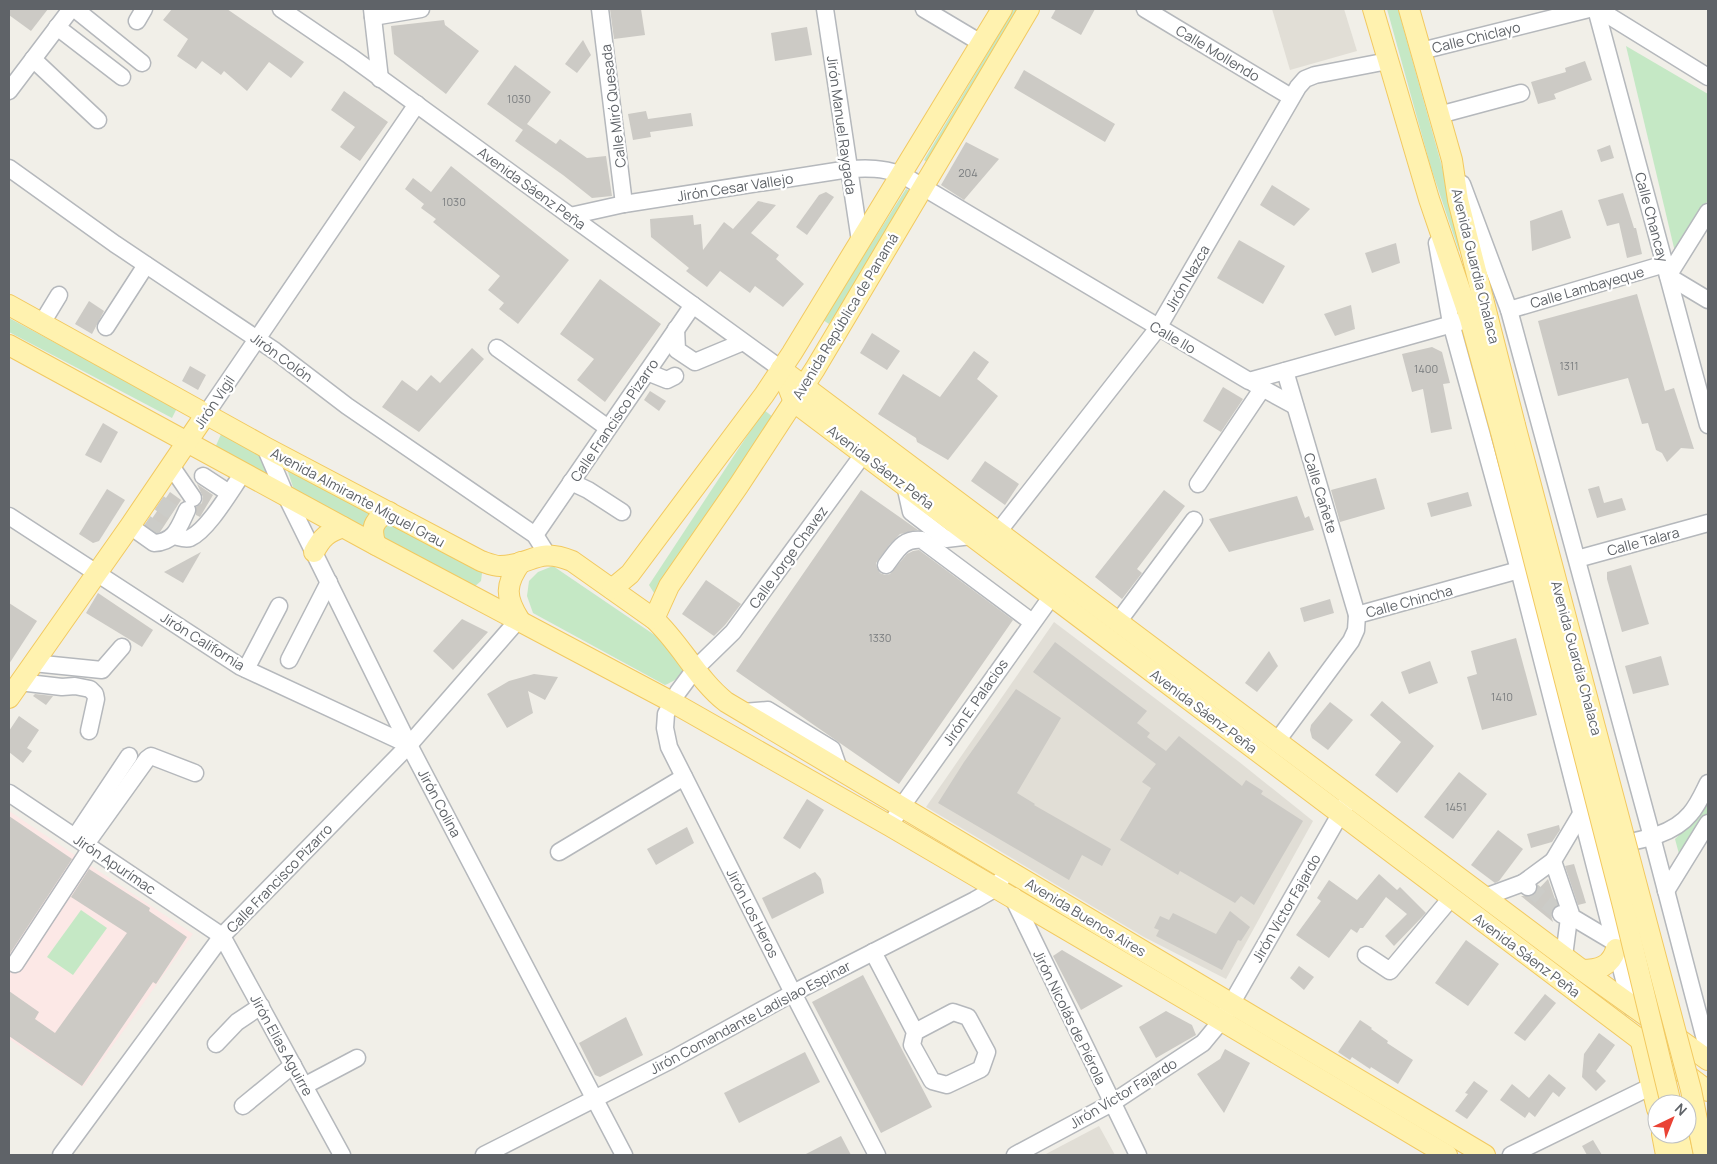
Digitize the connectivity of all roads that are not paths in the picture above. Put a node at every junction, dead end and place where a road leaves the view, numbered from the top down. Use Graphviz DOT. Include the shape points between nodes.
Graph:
graph roads {
  1 [pos="71,9"];
  2 [pos="75,9"];
  3 [pos="281,9"];
  4 [pos="421,9"];
  5 [pos="600,9"];
  6 [pos="825,9"];
  7 [pos="924,9"];
  8 [pos="1002,9"];
  9 [pos="1029,9"];
  10 [pos="1145,9"];
  11 [pos="1373,9"];
  12 [pos="1409,9"];
  13 [pos="1589,9"];
  14 [pos="1597,9"];
  15 [pos="372,13"];
  16 [pos="57,27"];
  17 [pos="981,43"];
  18 [pos="1420,51"];
  19 [pos="33,59"];
  20 [pos="1388,61"];
  21 [pos="142,63"];
  22 [pos="122,77"];
  23 [pos="1708,77"];
  24 [pos="380,78"];
  25 [pos="9,91"];
  26 [pos="1521,93"];
  27 [pos="1291,97"];
  28 [pos="417,104"];
  29 [pos="1439,115"];
  30 [pos="98,120"];
  31 [pos="1452,160"];
  32 [pos="9,168"];
  33 [pos="849,169"];
  34 [pos="901,174"];
  35 [pos="922,187"];
  36 [pos="624,204"];
  37 [pos="1708,212"];
  38 [pos="570,216"];
  39 [pos="860,241"];
  40 [pos="146,265"];
  41 [pos="1666,270"];
  42 [pos="59,295"];
  43 [pos="1708,300"];
  44 [pos="9,305"];
  45 [pos="693,305"];
  46 [pos="1509,310"];
  47 [pos="1461,321"];
  48 [pos="42,323"];
  49 [pos="106,327"];
  50 [pos="1158,328"];
  51 [pos="676,329"];
  52 [pos="257,338"];
  53 [pos="743,342"];
  54 [pos="9,345"];
  55 [pos="497,348"];
  56 [pos="782,369"];
  57 [pos="1285,371"];
  58 [pos="647,372"];
  59 [pos="675,376"];
  60 [pos="1256,385"];
  61 [pos="799,394"];
  62 [pos="1295,406"];
  63 [pos="206,414"];
  64 [pos="1708,425"];
  65 [pos="608,428"];
  66 [pos="1508,429"];
  67 [pos="187,442"];
  68 [pos="869,446"];
  69 [pos="265,447"];
  70 [pos="211,455"];
  71 [pos="243,473"];
  72 [pos="176,481"];
  73 [pos="571,482"];
  74 [pos="1198,484"];
  75 [pos="229,493"];
  76 [pos="286,496"];
  77 [pos="188,508"];
  78 [pos="389,512"];
  79 [pos="622,512"];
  80 [pos="9,516"];
  81 [pos="1194,520"];
  82 [pos="1708,523"];
  83 [pos="343,527"];
  84 [pos="203,529"];
  85 [pos="998,532"];
  86 [pos="141,533"];
  87 [pos="535,535"];
  88 [pos="174,536"];
  89 [pos="376,545"];
  90 [pos="314,552"];
  91 [pos="546,554"];
  92 [pos="1577,559"];
  93 [pos="521,562"];
  94 [pos="886,566"];
  95 [pos="1519,570"];
  96 [pos="96,574"];
  97 [pos="329,582"];
  98 [pos="1057,588"];
  99 [pos="612,589"];
  100 [pos="279,606"];
  101 [pos="1357,615"];
  102 [pos="654,619"];
  103 [pos="519,620"];
  104 [pos="1032,622"];
  105 [pos="1118,622"];
  106 [pos="122,647"];
  107 [pos="289,660"];
  108 [pos="33,663"];
  109 [pos="246,669"];
  110 [pos="695,669"];
  111 [pos="14,690"];
  112 [pos="672,702"];
  113 [pos="90,731"];
  114 [pos="1277,741"];
  115 [pos="409,745"];
  116 [pos="129,756"];
  117 [pos="195,773"];
  118 [pos="684,777"];
  119 [pos="1708,783"];
  120 [pos="9,793"];
  121 [pos="1351,796"];
  122 [pos="902,806"];
  123 [pos="1340,814"];
  124 [pos="1581,814"];
  125 [pos="1708,823"];
  126 [pos="890,826"];
  127 [pos="1652,837"];
  128 [pos="84,843"];
  129 [pos="1591,851"];
  130 [pos="559,852"];
  131 [pos="1553,861"];
  132 [pos="1015,874"];
  133 [pos="1666,891"];
  134 [pos="1004,893"];
  135 [pos="1485,897"];
  136 [pos="1451,898"];
  137 [pos="1567,916"];
  138 [pos="222,936"];
  139 [pos="1615,945"];
  140 [pos="873,952"];
  141 [pos="1366,955"];
  142 [pos="1564,956"];
  143 [pos="15,964"];
  144 [pos="1582,970"];
  145 [pos="793,993"];
  146 [pos="261,1006"];
  147 [pos="1632,1007"];
  148 [pos="1227,1012"];
  149 [pos="915,1032"];
  150 [pos="1641,1041"];
  151 [pos="216,1044"];
  152 [pos="1708,1051"];
  153 [pos="357,1058"];
  154 [pos="1708,1060"];
  155 [pos="293,1065"];
  156 [pos="304,1086"];
  157 [pos="1652,1086"];
  158 [pos="1708,1091"];
  159 [pos="1654,1094"];
  160 [pos="1669,1094"];
  161 [pos="594,1100"];
  162 [pos="1112,1103"];
  163 [pos="243,1106"];
  164 [pos="61,1155"];
  165 [pos="342,1155"];
  166 [pos="484,1155"];
  167 [pos="624,1155"];
  168 [pos="878,1155"];
  169 [pos="1015,1155"];
  170 [pos="1138,1155"];
  171 [pos="1448,1155"];
  172 [pos="1485,1155"];
  173 [pos="1511,1155"];
  174 [pos="1704,1155"];
  1 -- 16 [label="street"];
  2 -- 21 [label="street"];
  3 -- 24 [label="street, Avenida Sáenz Peña"];
  4 -- 15 [label="street"];
  5 -- 36 [label="street, Calle Miró Quesada"];
  6 -- 33 [label="street, Jirón Manuel Raygada"];
  7 -- 17 [label="street"];
  8 -- 17 [label="main road, Avenida República de Panamá"];
  9 -- 35 [label="main road, Avenida República de Panamá"];
  10 -- 27 [label="street, Calle Mollendo"];
  11 -- 20 [label="main road, Avenida Guardia Chalaca"];
  12 -- 18 [label="main road, Avenida Guardia Chalaca"];
  13 -- 18 [label="street, Calle Chiclayo"];
  14 -- 23 [label="street"];
  14 -- 41 [label="street, Calle Chancay"];
  15 -- 24 [label="street"];
  16 -- 19 [label="street"];
  16 -- 22 [label="street"];
  17 -- 34 [label="main road, Avenida República de Panamá"];
  18 -- 29 [label="main road, Avenida Guardia Chalaca"];
  19 -- 25 [label="street"];
  19 -- 30 [label="street"];
  20 -- 27 [label="street, Jirón Nazca" via="1305,79"];
  20 -- 47 [label="main road, Avenida Guardia Chalaca"];
  24 -- 28 [label="street, Avenida Sáenz Peña"];
  26 -- 29 [label="street"];
  27 -- 50 [label="street, Jirón Nazca"];
  28 -- 38 [label="street, Avenida Sáenz Peña"];
  28 -- 52 [label="street, Jirón Vigil"];
  29 -- 31 [label="main road, Avenida Guardia Chalaca"];
  31 -- 46 [label="street, Avenida Guardia Chalaca"];
  31 -- 66 [label="main road, Avenida Guardia Chalaca"];
  32 -- 40 [label="street, Jirón Colón"];
  33 -- 34 [label="street, Jirón Cesar Vallejo" via="876,168"];
  33 -- 36 [label="street, Jirón Cesar Vallejo"];
  33 -- 39 [label="street, Jirón Manuel Raygada"];
  34 -- 35 [label="street, Calle Ilo"];
  34 -- 39 [label="main road, Avenida República de Panamá"];
  35 -- 50 [label="street, Calle Ilo"];
  35 -- 61 [label="main road, Avenida República de Panamá"];
  36 -- 38 [label="street, Jirón Cesar Vallejo"];
  37 -- 41 [label="street"];
  38 -- 45 [label="street, Avenida Sáenz Peña"];
  39 -- 56 [label="main road, Avenida República de Panamá"];
  40 -- 49 [label="street"];
  40 -- 52 [label="street, Jirón Colón"];
  41 -- 43 [label="street"];
  41 -- 46 [label="street, Calle Lambayeque"];
  41 -- 64 [label="street, Calle Chancay"];
  42 -- 48 [label="street"];
  44 -- 48 [label="main road, Avenida Almirante Miguel Grau"];
  45 -- 51 [label="street, Calle Francisco Pizarro"];
  45 -- 53 [label="street, Avenida Sáenz Peña"];
  46 -- 92 [label="street, Avenida Guardia Chalaca"];
  47 -- 57 [label="street"];
  47 -- 66 [label="main road, Avenida Guardia Chalaca"];
  47 -- 95 [label="street, Avenida Guardia Chalaca"];
  48 -- 63 [label="main road, Avenida Almirante Miguel Grau"];
  50 -- 60 [label="street, Calle Ilo"];
  50 -- 85 [label="street, Jirón Nazca"];
  51 -- 53 [label="street" via="677,350 695,362"];
  51 -- 58 [label="street, Calle Francisco Pizarro"];
  52 -- 63 [label="street, Jirón Vigil"];
  52 -- 87 [label="street, Jirón Colón" via="347,406"];
  53 -- 56 [label="street, Avenida Sáenz Peña"];
  54 -- 67 [label="main road"];
  55 -- 65 [label="street"];
  56 -- 61 [label="main road"];
  56 -- 99 [label="main road, Avenida República de Panamá" via="630,574"];
  57 -- 60 [label="street"];
  57 -- 62 [label="street, Calle Cañete"];
  58 -- 59 [label="street" via="666,380"];
  58 -- 65 [label="street, Calle Francisco Pizarro"];
  60 -- 62 [label="street, Calle Ilo"];
  60 -- 74 [label="street"];
  61 -- 68 [label="main road, Avenida Sáenz Peña"];
  61 -- 102 [label="main road, Avenida República de Panamá" via="740,485 679,570"];
  62 -- 101 [label="street, Calle Cañete"];
  63 -- 67 [label="main road, Jirón Vigil"];
  63 -- 69 [label="main road, Avenida Almirante Miguel Grau"];
  65 -- 73 [label="street, Calle Francisco Pizarro"];
  66 -- 160 [label="main road, Avenida Guardia Chalaca, bridge"];
  66 -- 174 [label="main road, Avenida Guardia Chalaca, bridge" via="1691,1090"];
  67 -- 70 [label="main road"];
  67 -- 72 [label="main road, Jirón Vigil"];
  68 -- 85 [label="main road, Avenida Sáenz Peña"];
  68 -- 98 [label="main road, Avenida Sáenz Peña" via="904,485 971,536"];
  68 -- 110 [label="street, Calle Jorge Chavez" via="733,632"];
  69 -- 76 [label="street, Jirón Colina"];
  69 -- 78 [label="main road, Avenida Almirante Miguel Grau"];
  70 -- 71 [label="main road"];
  70 -- 75 [label="street" via="202,479"];
  71 -- 75 [label="street"];
  71 -- 76 [label="main road"];
  72 -- 77 [label="street"];
  72 -- 86 [label="main road, Jirón Vigil"];
  73 -- 79 [label="street"];
  73 -- 87 [label="street, Calle Francisco Pizarro"];
  75 -- 84 [label="street"];
  76 -- 83 [label="main road"];
  76 -- 90 [label="street, Jirón Colina"];
  77 -- 84 [label="street"];
  77 -- 88 [label="street"];
  78 -- 89 [label="main road" via="374,525"];
  78 -- 93 [label="main road, Avenida Almirante Miguel Grau" via="481,561 498,566"];
  80 -- 96 [label="street, Jirón California"];
  81 -- 105 [label="street"];
  82 -- 92 [label="street, Calle Talara"];
  83 -- 89 [label="main road"];
  83 -- 90 [label="main road" via="320,540"];
  84 -- 88 [label="street" via="190,538"];
  85 -- 98 [label="main road, Avenida Sáenz Peña"];
  86 -- 88 [label="street" via="154,544"];
  86 -- 96 [label="main road, Jirón Vigil"];
  87 -- 91 [label="street, Jirón Colón"];
  89 -- 103 [label="main road"];
  90 -- 97 [label="street, Jirón Colina"];
  91 -- 93 [label="main road, Avenida Almirante Miguel Grau"];
  91 -- 99 [label="main road" via="572,561"];
  92 -- 127 [label="street, Avenida Guardia Chalaca"];
  93 -- 103 [label="main road" via="512,575 508,590 511,606"];
  94 -- 104 [label="street" via="905,542 922,540"];
  95 -- 101 [label="street, Calle Chincha"];
  95 -- 124 [label="street, Avenida Guardia Chalaca"];
  96 -- 108 [label="main road, Jirón Vigil"];
  96 -- 109 [label="street, Jirón California"];
  97 -- 107 [label="street"];
  97 -- 115 [label="street, Jirón Colina"];
  98 -- 104 [label="street, Jirón E. Palacios"];
  98 -- 105 [label="main road, Avenida Sáenz Peña"];
  98 -- 123 [label="main road, Avenida Sáenz Peña"];
  99 -- 102 [label="main road"];
  100 -- 109 [label="street"];
  101 -- 114 [label="street, Calle Chincha" via="1351,641"];
  102 -- 110 [label="main road"];
  103 -- 112 [label="main road"];
  103 -- 115 [label="street, Calle Francisco Pizarro"];
  104 -- 122 [label="street, Jirón E. Palacios"];
  105 -- 114 [label="main road, Avenida Sáenz Peña"];
  106 -- 108 [label="street" via="102,670"];
  108 -- 111 [label="main road, Jirón Vigil"];
  109 -- 115 [label="street, Jirón California"];
  110 -- 112 [label="street, Jirón Los Heros"];
  110 -- 122 [label="main road, Avenida Buenos Aires" via="716,694 743,712"];
  111 -- 113 [label="street" via="75,686 90,690 96,699"];
  112 -- 118 [label="street, Jirón Los Heros" via="666,714 665,728 669,747"];
  112 -- 126 [label="main road, Avenida Buenos Aires"];
  114 -- 121 [label="main road, Avenida Sáenz Peña"];
  115 -- 138 [label="street, Calle Francisco Pizarro"];
  115 -- 161 [label="street, Jirón Colina"];
  116 -- 128 [label="street"];
  117 -- 128 [label="street" via="151,756"];
  118 -- 130 [label="street"];
  118 -- 145 [label="street, Jirón Los Heros"];
  119 -- 127 [label="street" via="1691,813 1679,824"];
  120 -- 128 [label="street, Jirón Apurímac"];
  121 -- 123 [label="street, Jirón Victor Fajardo"];
  121 -- 135 [label="main road, Avenida Sáenz Peña"];
  122 -- 126 [label="street, Jirón E. Palacios"];
  122 -- 132 [label="main road, Avenida Buenos Aires"];
  123 -- 136 [label="main road, Avenida Sáenz Peña"];
  123 -- 148 [label="street, Jirón Victor Fajardo"];
  124 -- 129 [label="street, Avenida Guardia Chalaca"];
  124 -- 131 [label="street"];
  125 -- 133 [label="street"];
  126 -- 134 [label="main road, Avenida Buenos Aires"];
  127 -- 129 [label="street"];
  127 -- 133 [label="street, Avenida Guardia Chalaca"];
  128 -- 138 [label="street, Jirón Apurímac"];
  128 -- 143 [label="street"];
  129 -- 139 [label="street, Avenida Guardia Chalaca"];
  131 -- 135 [label="street" via="1526,885"];
  131 -- 137 [label="street"];
  132 -- 134 [label="street"];
  132 -- 148 [label="main road, Avenida Buenos Aires"];
  133 -- 152 [label="street, Avenida Guardia Chalaca"];
  134 -- 140 [label="street, Jirón Comandante Ladislao Espinar"];
  134 -- 148 [label="main road, Avenida Buenos Aires"];
  134 -- 162 [label="street, Jirón Nicolás de Piérola"];
  135 -- 142 [label="main road, Avenida Sáenz Peña"];
  136 -- 141 [label="street" via="1390,972"];
  136 -- 150 [label="main road, Avenida Sáenz Peña"];
  137 -- 139 [label="street"];
  137 -- 142 [label="street"];
  138 -- 146 [label="street, Jirón Elias Aguirre"];
  138 -- 164 [label="street, Calle Francisco Pizarro"];
  139 -- 144 [label="main road" via="1611,960 1606,965"];
  139 -- 147 [label="street, Avenida Guardia Chalaca"];
  140 -- 145 [label="street, Jirón Comandante Ladislao Espinar"];
  140 -- 149 [label="street"];
  142 -- 144 [label="main road, Avenida Sáenz Peña"];
  144 -- 147 [label="main road, Avenida Sáenz Peña"];
  145 -- 161 [label="street, Jirón Comandante Ladislao Espinar"];
  145 -- 168 [label="street, Jirón Los Heros"];
  146 -- 151 [label="street" via="237,1022"];
  146 -- 155 [label="street, Jirón Elias Aguirre"];
  147 -- 150 [label="main road, Avenida Guardia Chalaca"];
  147 -- 154 [label="main road, Avenida Sáenz Peña"];
  148 -- 162 [label="street, Jirón Víctor Fajardo" via="1203,1043"];
  148 -- 171 [label="main road, Avenida Buenos Aires"];
  148 -- 172 [label="main road, Avenida Buenos Aires"];
  149 -- 149 [label="street" via="912,1045 932,1081 947,1085 981,1069 987,1052 968,1017 954,1012"];
  150 -- 157 [label="main road, Avenida Guardia Chalaca"];
  150 -- 158 [label="main road, Avenida Sáenz Peña"];
  153 -- 156 [label="street"];
  155 -- 156 [label="street, Jirón Elias Aguirre"];
  155 -- 163 [label="street"];
  156 -- 165 [label="street, Jirón Elias Aguirre"];
  157 -- 159 [label="main road, Avenida Guardia Chalaca"];
  157 -- 173 [label="street"];
  161 -- 166 [label="street, Jirón Comandante Ladislao Espinar"];
  161 -- 167 [label="street, Jirón Colina"];
  162 -- 169 [label="street, Jirón Víctor Fajardo"];
  162 -- 170 [label="street, Jirón Nicolás de Piérola"];
}
